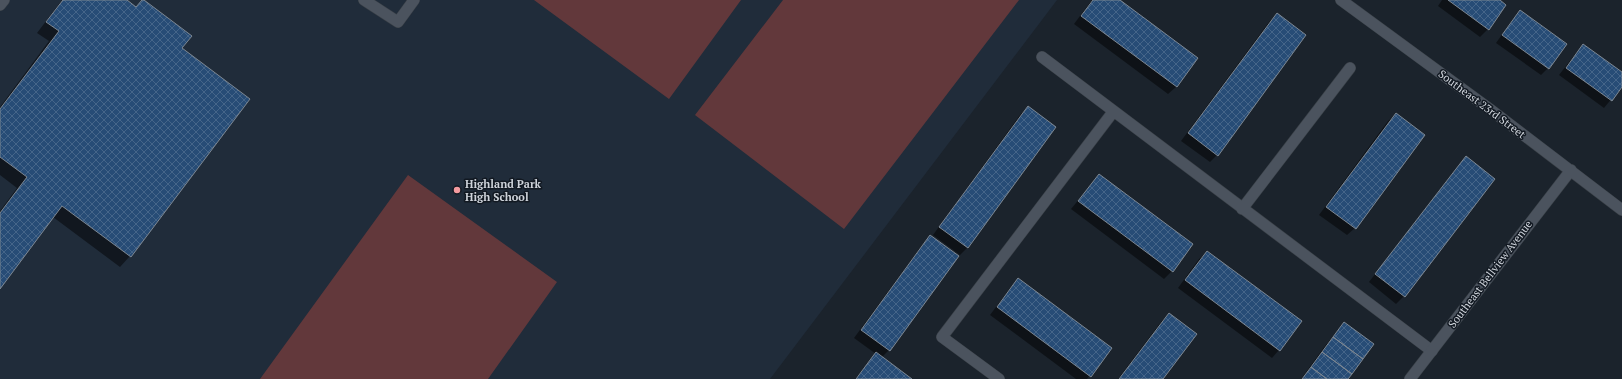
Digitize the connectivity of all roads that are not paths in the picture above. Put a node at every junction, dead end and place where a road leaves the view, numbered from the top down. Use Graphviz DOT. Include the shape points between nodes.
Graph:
graph roads {
  1 [pos="4,0"];
  2 [pos="364,0"];
  3 [pos="414,0"];
  4 [pos="1341,0"];
  5 [pos="0,5"];
  6 [pos="1042,57"];
  7 [pos="1350,68"];
  8 [pos="1113,112"];
  9 [pos="1571,170"];
  10 [pos="1242,209"];
  11 [pos="1622,210"];
  12 [pos="1432,351"];
  13 [pos="998,379"];
  14 [pos="1410,379"];
  1 -- 5 [label="street"];
  2 -- 3 [label="street" via="398,22"];
  4 -- 9 [label="street, Southeast 23rd Street"];
  6 -- 8 [label="street"];
  7 -- 10 [label="street"];
  8 -- 10 [label="street"];
  8 -- 13 [label="street" via="942,337"];
  9 -- 11 [label="street, Southeast 23rd Street"];
  9 -- 12 [label="street, Southeast Bellview Avenue"];
  10 -- 12 [label="street"];
  12 -- 14 [label="street, Southeast Bellview Avenue"];
}
